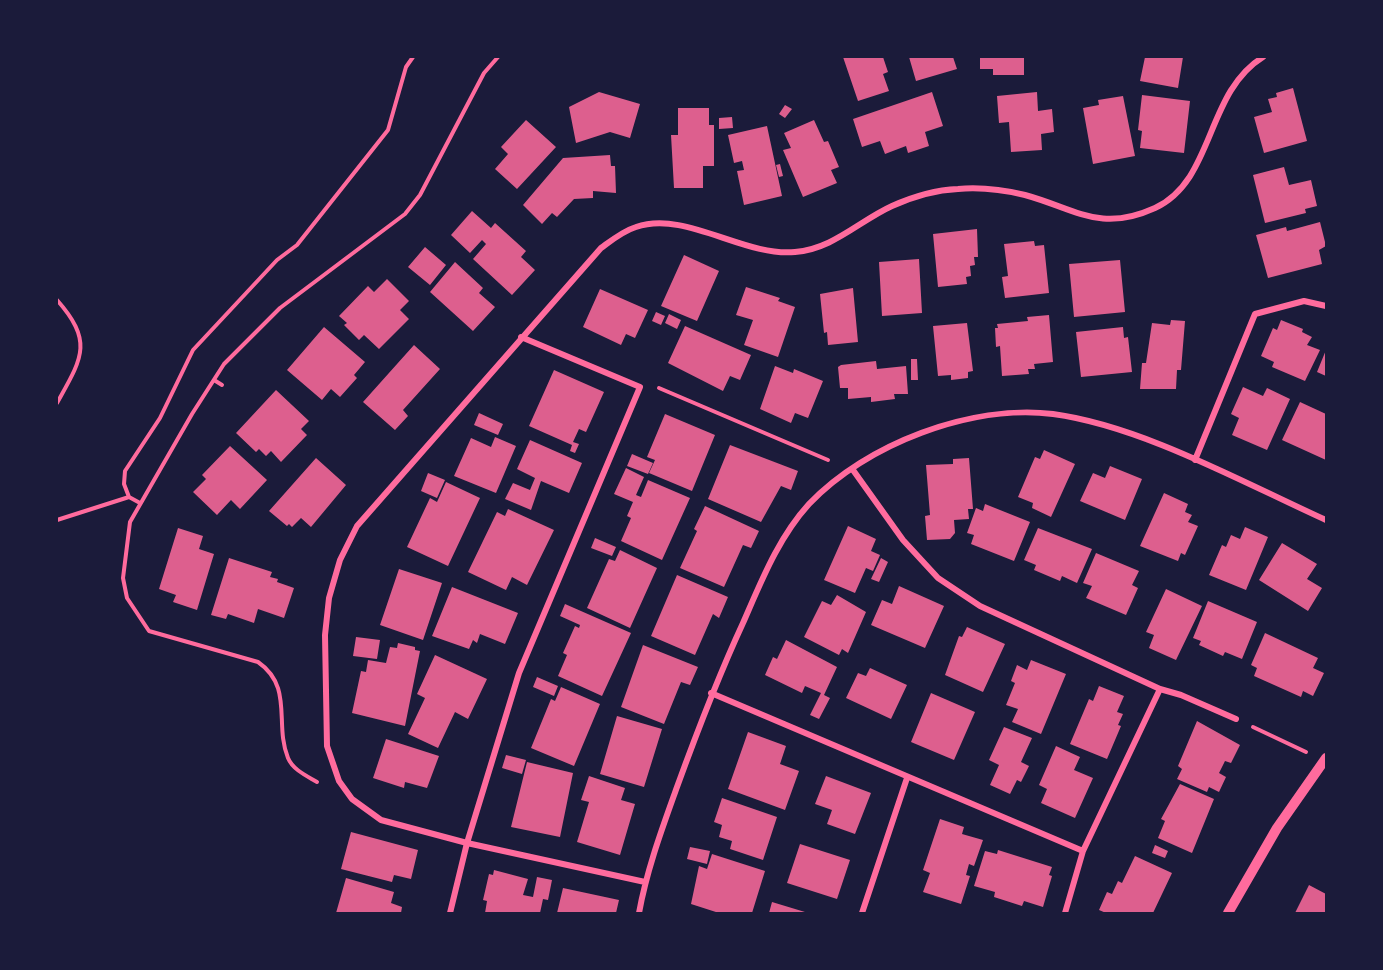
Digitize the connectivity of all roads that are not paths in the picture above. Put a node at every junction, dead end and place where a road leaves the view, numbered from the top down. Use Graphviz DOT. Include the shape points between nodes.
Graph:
graph roads {
  1 [pos="1263,57"];
  2 [pos="1253,60"];
  3 [pos="1326,306"];
  4 [pos="521,337"];
  5 [pos="1195,460"];
  6 [pos="853,471"];
  7 [pos="1326,520"];
  8 [pos="1160,689"];
  9 [pos="711,693"];
  10 [pos="1236,719"];
  11 [pos="1324,760"];
  12 [pos="907,778"];
  13 [pos="467,843"];
  14 [pos="1083,852"];
  15 [pos="645,882"];
  16 [pos="450,913"];
  17 [pos="639,913"];
  18 [pos="862,913"];
  19 [pos="1065,913"];
  20 [pos="1228,913"];
  1 -- 2 [label="street"];
  2 -- 4 [label="street" via="1229,90 1193,174 1177,194 1156,207 1124,218 1098,219 1025,195 957,189 892,206 825,246 795,252 768,251 683,227 637,226 601,248"];
  3 -- 5 [label="street" via="1304,301 1255,314"];
  4 -- 13 [label="street" via="640,387 519,673"];
  4 -- 13 [label="street" via="357,526 340,560 329,598 325,635 327,746 339,781 352,799 381,820"];
  5 -- 6 [label="street" via="1106,424 1051,414 985,415 886,448"];
  5 -- 7 [label="street"];
  6 -- 8 [label="street" via="903,540 938,578 980,606"];
  6 -- 9 [label="street" via="809,504 776,550"];
  8 -- 10 [label="street" via="1181,694"];
  8 -- 14 [label="street"];
  9 -- 12 [label="street"];
  9 -- 15 [label="street"];
  11 -- 20 [label="street" via="1277,828"];
  12 -- 14 [label="street"];
  12 -- 18 [label="street"];
  13 -- 15 [label="street"];
  13 -- 16 [label="street"];
  14 -- 19 [label="street"];
  15 -- 17 [label="street"];
}
